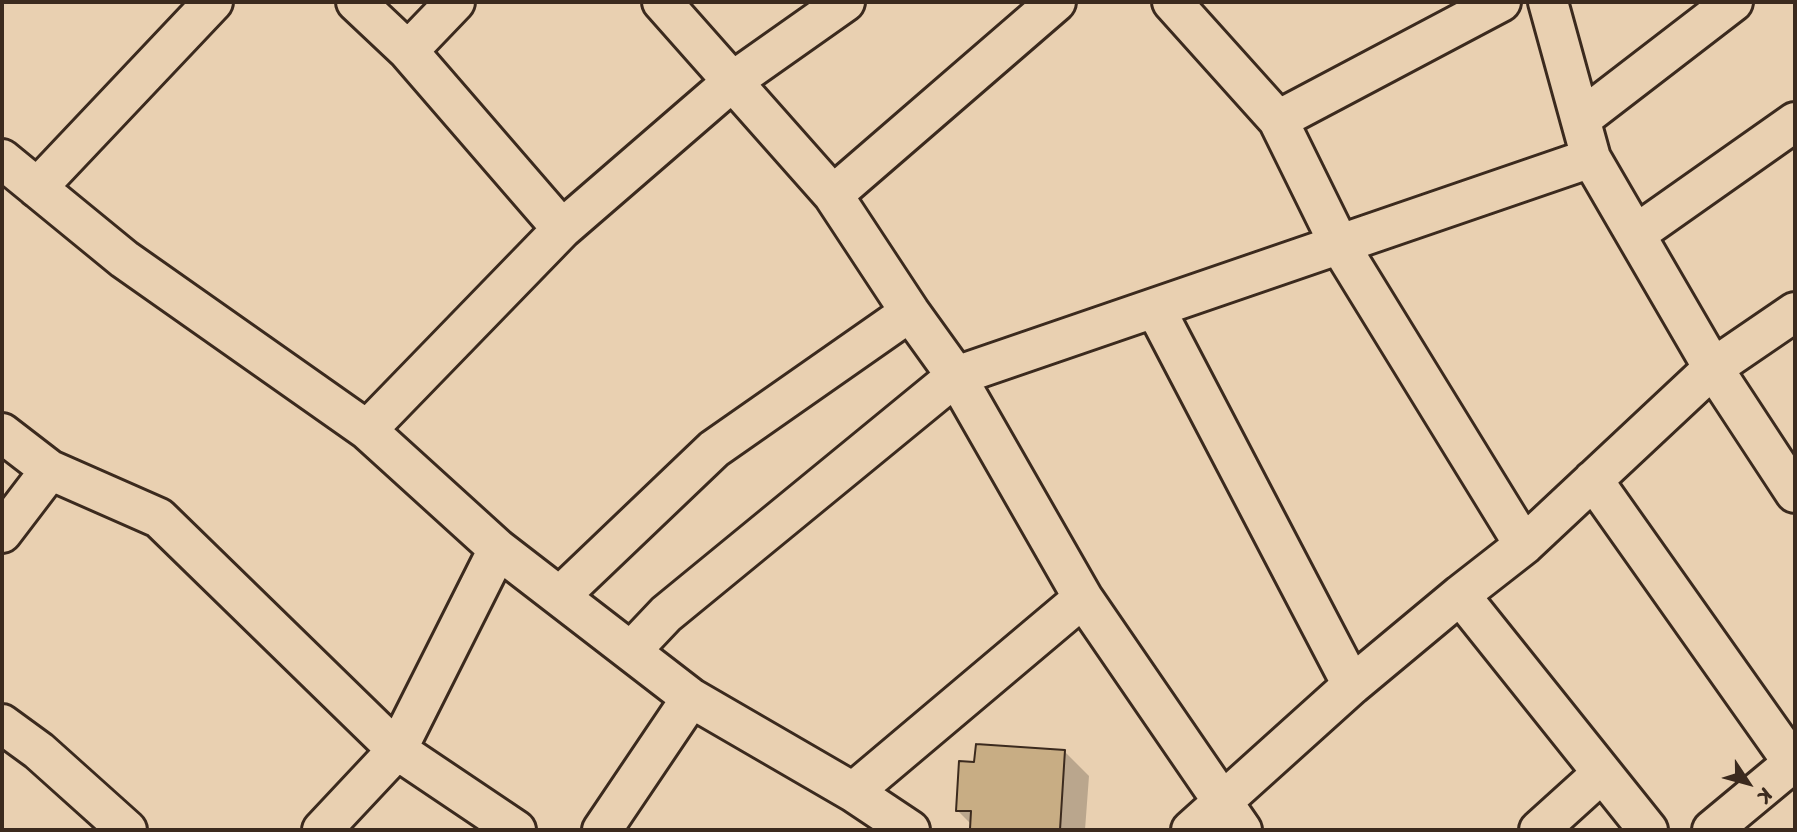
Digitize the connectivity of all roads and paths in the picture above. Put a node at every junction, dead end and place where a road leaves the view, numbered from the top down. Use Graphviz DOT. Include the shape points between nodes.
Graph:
graph roads {
  1 [pos="214,2"];
  2 [pos="356,2"];
  3 [pos="455,2"];
  4 [pos="662,2"];
  5 [pos="845,2"];
  6 [pos="1056,2"];
  7 [pos="1172,2"];
  8 [pos="1501,2"];
  9 [pos="1548,2"];
  10 [pos="1733,2"];
  11 [pos="408,51"];
  12 [pos="733,81"];
  13 [pos="1581,119"];
  14 [pos="1278,120"];
  15 [pos="1795,122"];
  16 [pos="1591,158"];
  17 [pos="2,159"];
  18 [pos="37,188"];
  19 [pos="833,195"];
  20 [pos="562,229"];
  21 [pos="1636,234"];
  22 [pos="1339,244"];
  23 [pos="1155,309"];
  24 [pos="910,312"];
  25 [pos="1795,312"];
  26 [pos="1713,368"];
  27 [pos="956,376"];
  28 [pos="367,429"];
  29 [pos="2,433"];
  30 [pos="50,470"];
  31 [pos="1592,480"];
  32 [pos="1795,493"];
  33 [pos="2,533"];
  34 [pos="1524,545"];
  35 [pos="498,549"];
  36 [pos="1460,595"];
  37 [pos="560,596"];
  38 [pos="1083,598"];
  39 [pos="631,652"];
  40 [pos="1352,685"];
  41 [pos="691,698"];
  42 [pos="2,724"];
  43 [pos="397,750"];
  44 [pos="1794,762"];
  45 [pos="1602,773"];
  46 [pos="853,792"];
  47 [pos="1231,816"];
  48 [pos="127,830"];
  49 [pos="322,830"];
  50 [pos="516,830"];
  51 [pos="602,830"];
  52 [pos="910,830"];
  53 [pos="1191,830"];
  54 [pos="1539,830"];
  55 [pos="1648,830"];
  56 [pos="1712,830"];
  1 -- 18 [label="street"];
  2 -- 11 [label="street"];
  3 -- 11 [label="street"];
  4 -- 12 [label="street"];
  5 -- 12 [label="street"];
  6 -- 19 [label="street"];
  7 -- 14 [label="street"];
  8 -- 14 [label="street"];
  9 -- 13 [label="street"];
  10 -- 13 [label="street"];
  11 -- 20 [label="street"];
  12 -- 19 [label="street"];
  12 -- 20 [label="street"];
  13 -- 16 [label="street"];
  14 -- 22 [label="street"];
  15 -- 21 [label="street"];
  16 -- 21 [label="street"];
  16 -- 22 [label="street"];
  17 -- 18 [label="street"];
  18 -- 28 [label="street" via="124,259"];
  19 -- 24 [label="street"];
  20 -- 28 [label="street"];
  21 -- 26 [label="street"];
  22 -- 23 [label="street"];
  22 -- 34 [label="street"];
  23 -- 27 [label="street"];
  23 -- 40 [label="street"];
  24 -- 27 [label="street"];
  24 -- 37 [label="street" via="714,449"];
  25 -- 26 [label="street"];
  26 -- 31 [label="street"];
  26 -- 32 [label="street"];
  27 -- 38 [label="street"];
  27 -- 39 [label="street" via="666,614"];
  28 -- 35 [label="street"];
  29 -- 30 [label="street"];
  30 -- 33 [label="street"];
  30 -- 43 [label="street" via="159,518"];
  31 -- 34 [label="street"];
  31 -- 44 [label="street"];
  34 -- 36 [label="street"];
  35 -- 37 [label="street"];
  35 -- 43 [label="street"];
  36 -- 40 [label="street"];
  36 -- 45 [label="street"];
  37 -- 39 [label="street"];
  38 -- 46 [label="street"];
  38 -- 47 [label="street"];
  39 -- 41 [label="street"];
  40 -- 47 [label="street"];
  41 -- 46 [label="street"];
  41 -- 51 [label="street"];
  42 -- 48 [label="street"];
  43 -- 49 [label="street"];
  43 -- 50 [label="street"];
  44 -- 56 [label="street"];
  45 -- 54 [label="street"];
  45 -- 55 [label="street"];
  46 -- 52 [label="street"];
  47 -- 53 [label="street"];
}
